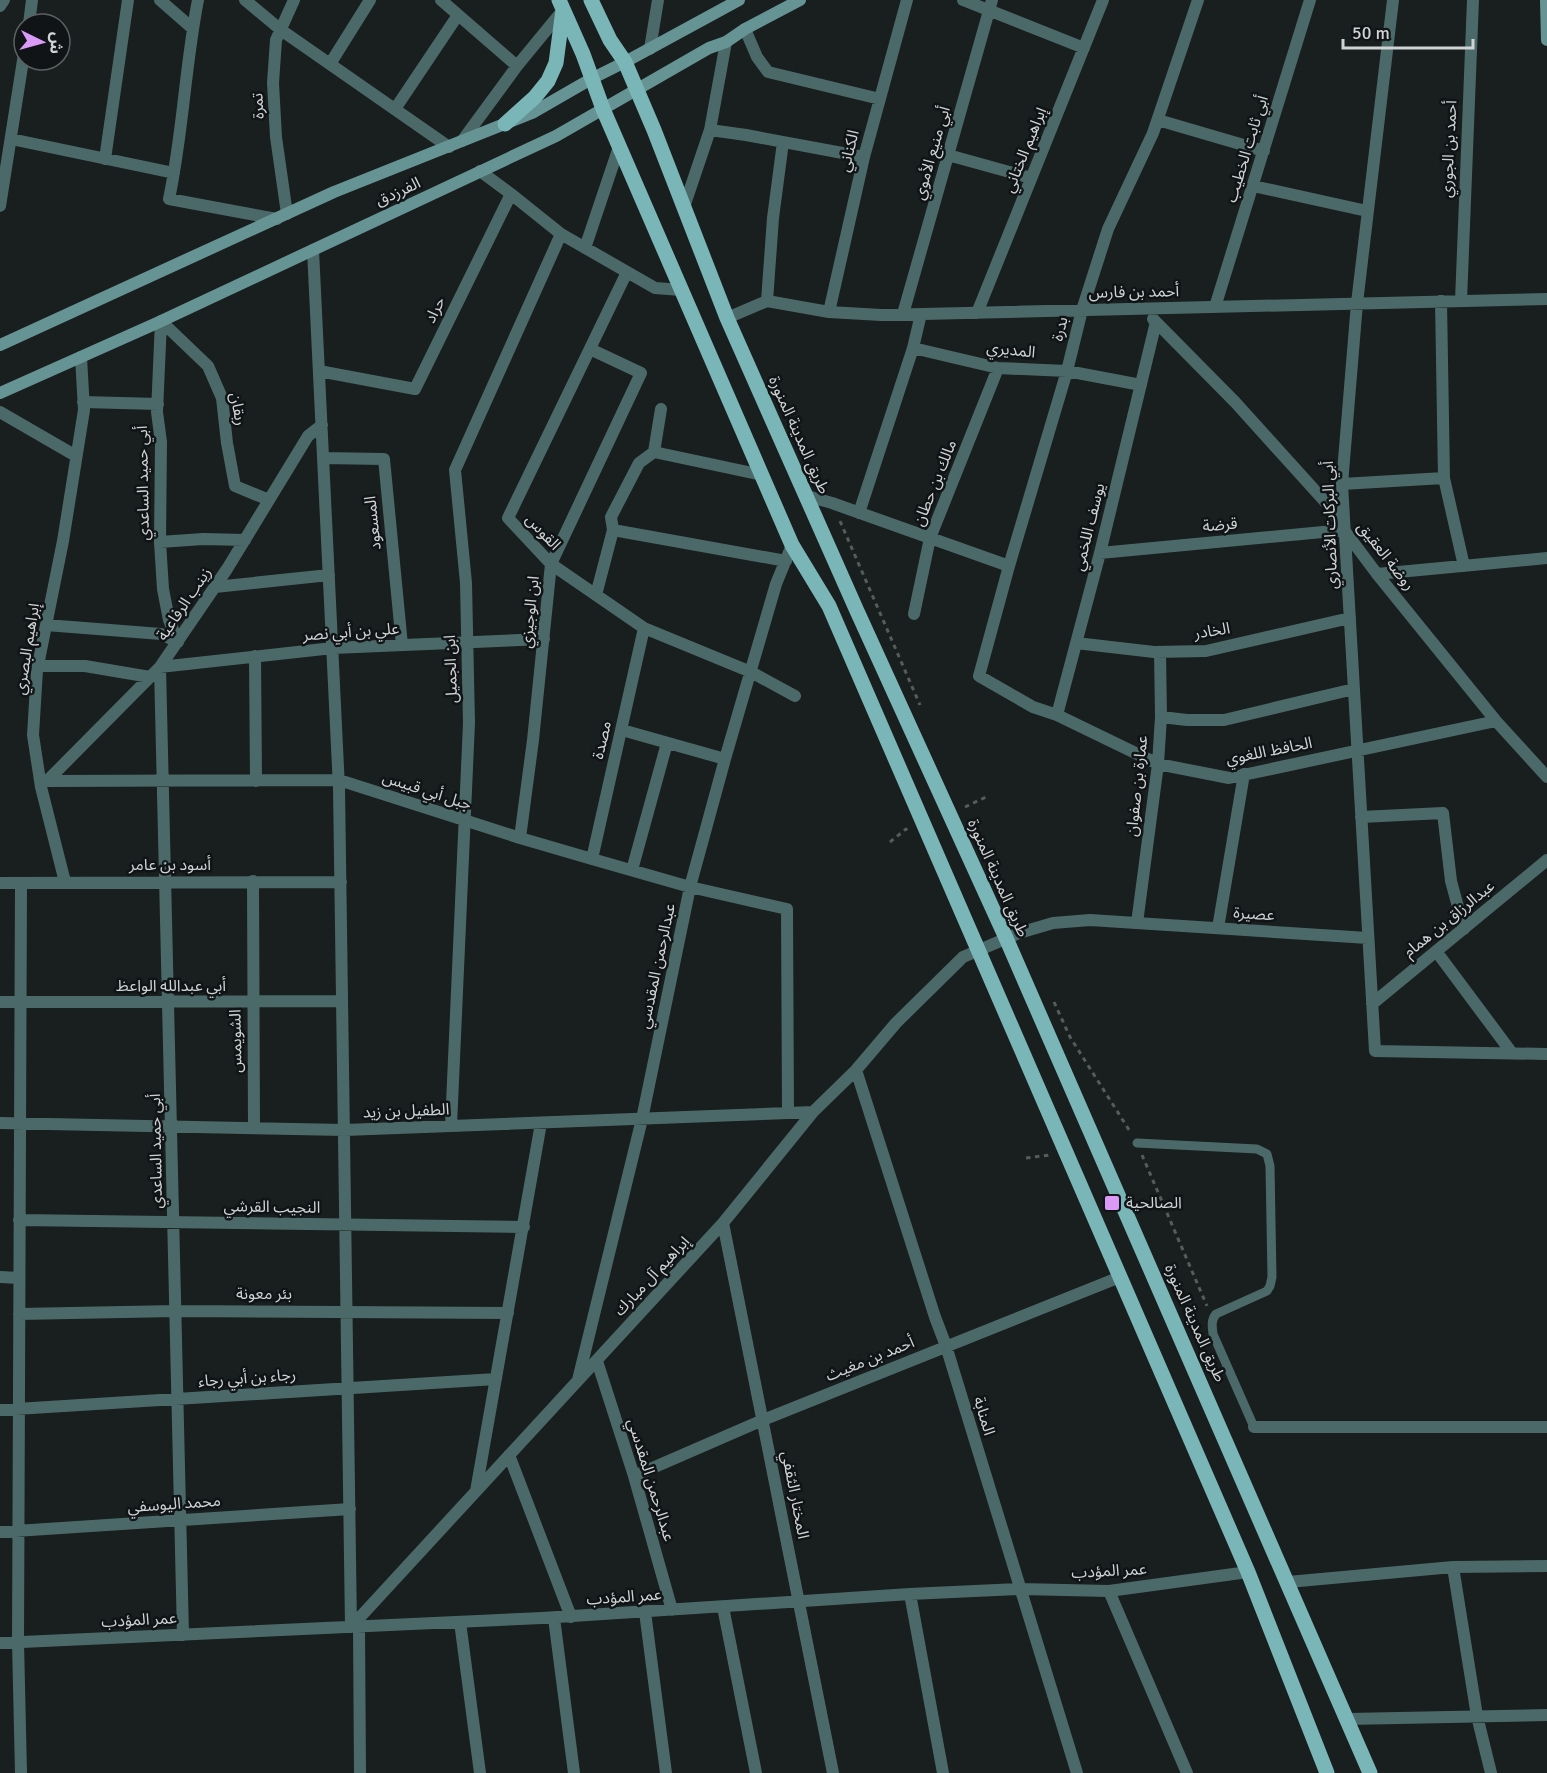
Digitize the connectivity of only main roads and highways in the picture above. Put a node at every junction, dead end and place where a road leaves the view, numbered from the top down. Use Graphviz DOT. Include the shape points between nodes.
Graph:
graph roads {
  1 [pos="591,0"];
  2 [pos="739,0"];
  3 [pos="800,0"];
  4 [pos="1546,0"];
  5 [pos="561,5"];
  6 [pos="1547,40"];
  7 [pos="625,62"];
  8 [pos="591,79"];
  9 [pos="637,90"];
  10 [pos="603,110"];
  11 [pos="505,124"];
  12 [pos="0,345"];
  13 [pos="0,393"];
  14 [pos="1327,1773"];
  15 [pos="1370,1773"];
  1 -- 7 [label="main road, طريق المدينة المنورة"];
  2 -- 7 [label="main road, الفرزدق"];
  3 -- 9 [label="main road, الفرزدق"];
  4 -- 6 [label="main road"];
  5 -- 8 [label="main road"];
  5 -- 11 [label="main road" via="556,63 548,81"];
  7 -- 8 [label="main road, الفرزدق"];
  7 -- 9 [label="main road, طريق المدينة المنورة"];
  8 -- 10 [label="main road"];
  8 -- 11 [label="main road, الفرزدق"];
  9 -- 10 [label="main road, الفرزدق"];
  9 -- 15 [label="main road, طريق المدينة المنورة" via="727,318 1006,938"];
  10 -- 13 [label="main road, الفرزدق" via="556,136"];
  10 -- 14 [label="main road" via="792,545 829,606 1248,1572"];
  11 -- 12 [label="main road, الفرزدق" via="334,192"];
}
